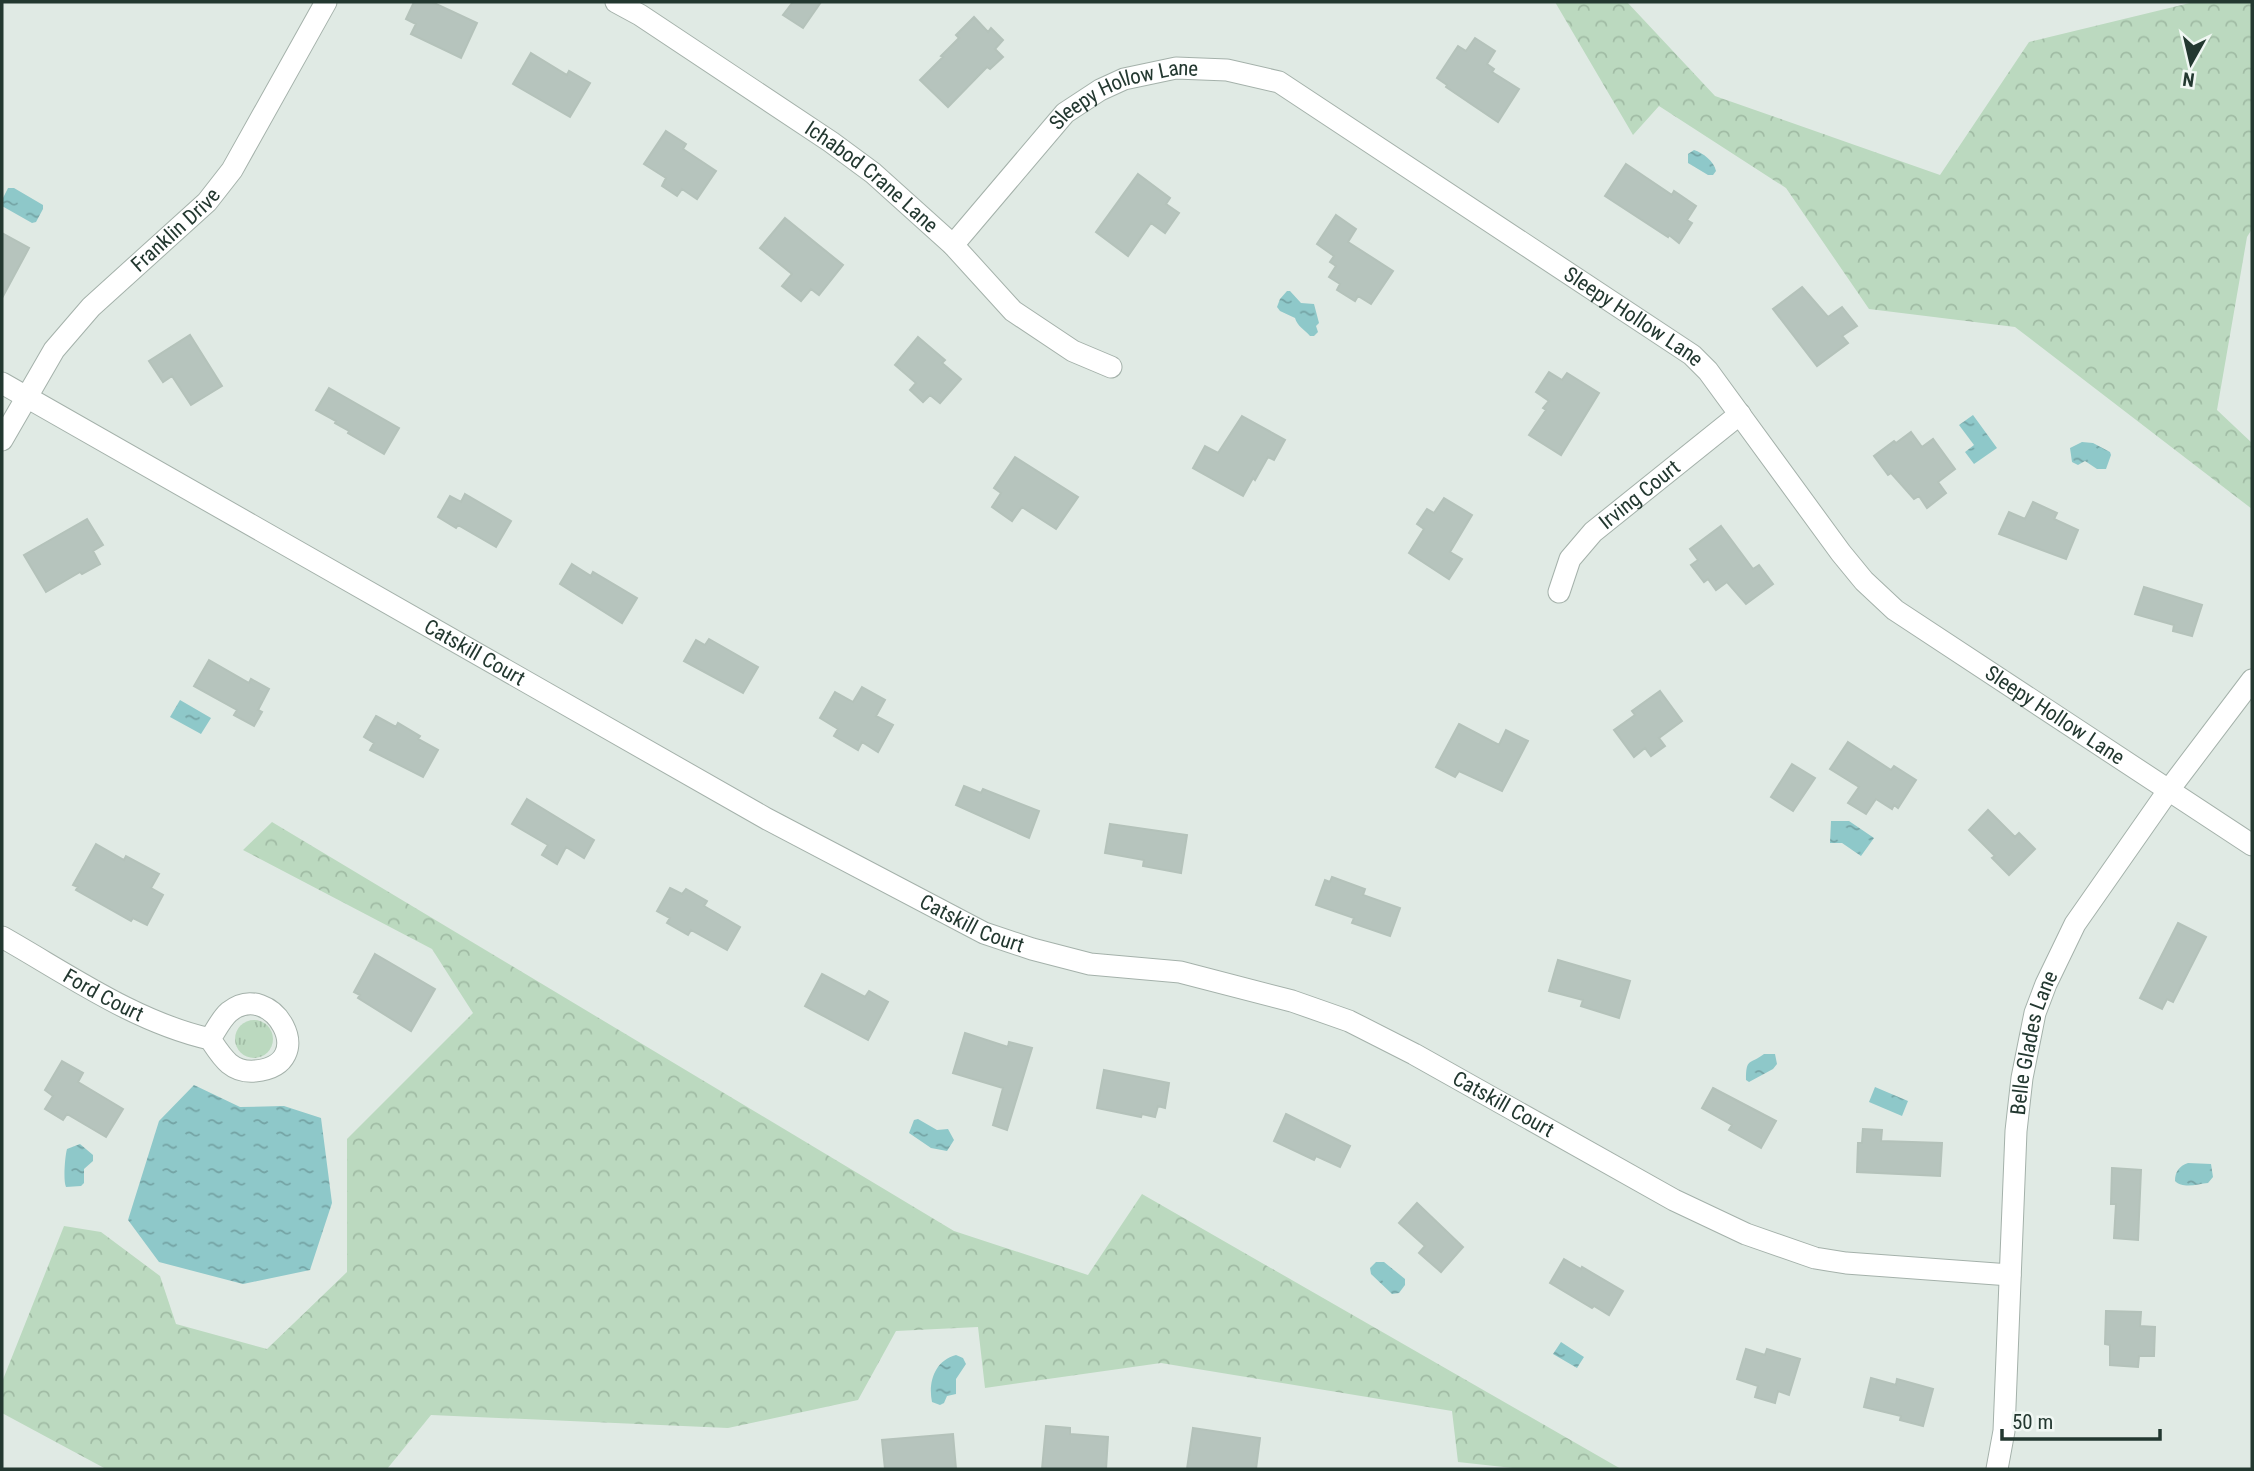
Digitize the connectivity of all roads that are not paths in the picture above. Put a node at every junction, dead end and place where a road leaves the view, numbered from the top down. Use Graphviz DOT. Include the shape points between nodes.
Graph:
graph roads {
  1 [pos="326,2"];
  2 [pos="616,2"];
  3 [pos="953,245"];
  4 [pos="1111,367"];
  5 [pos="2,383"];
  6 [pos="26,397"];
  7 [pos="1740,414"];
  8 [pos="2,440"];
  9 [pos="1559,592"];
  10 [pos="2252,680"];
  11 [pos="2168,791"];
  12 [pos="2252,845"];
  13 [pos="2,937"];
  14 [pos="210,1039"];
  15 [pos="2010,1275"];
  16 [pos="1997,1469"];
  1 -- 6 [label="street, Franklin Drive" via="232,170 207,202 91,307 54,350"];
  2 -- 3 [label="street, Ichabod Crane Lane" via="831,142"];
  3 -- 4 [label="street, Ichabod Crane Lane" via="1013,311 1073,351"];
  3 -- 7 [label="street, Sleepy Hollow Lane" via="1065,113 1100,90 1124,79 1176,68 1227,70 1279,82 1692,355"];
  5 -- 6 [label="street, Catskill Court"];
  6 -- 8 [label="street, Franklin Drive"];
  6 -- 15 [label="street, Catskill Court" via="755,813 984,933 1090,964 1180,972 1349,1021 1674,1200 1746,1234 1815,1258"];
  7 -- 9 [label="street, Irving Court" via="1593,532 1570,559"];
  7 -- 11 [label="street, Sleepy Hollow Lane" via="1841,553 1895,610"];
  10 -- 11 [label="street, Belle Glades Lane"];
  11 -- 12 [label="street, Sleepy Hollow Lane"];
  11 -- 15 [label="street, Belle Glades Lane" via="2076,924 2035,1013 2017,1121"];
  13 -- 14 [label="street, Ford Court" via="149,1020"];
  15 -- 16 [label="street, Belle Glades Lane" via="2004,1432"];
}
